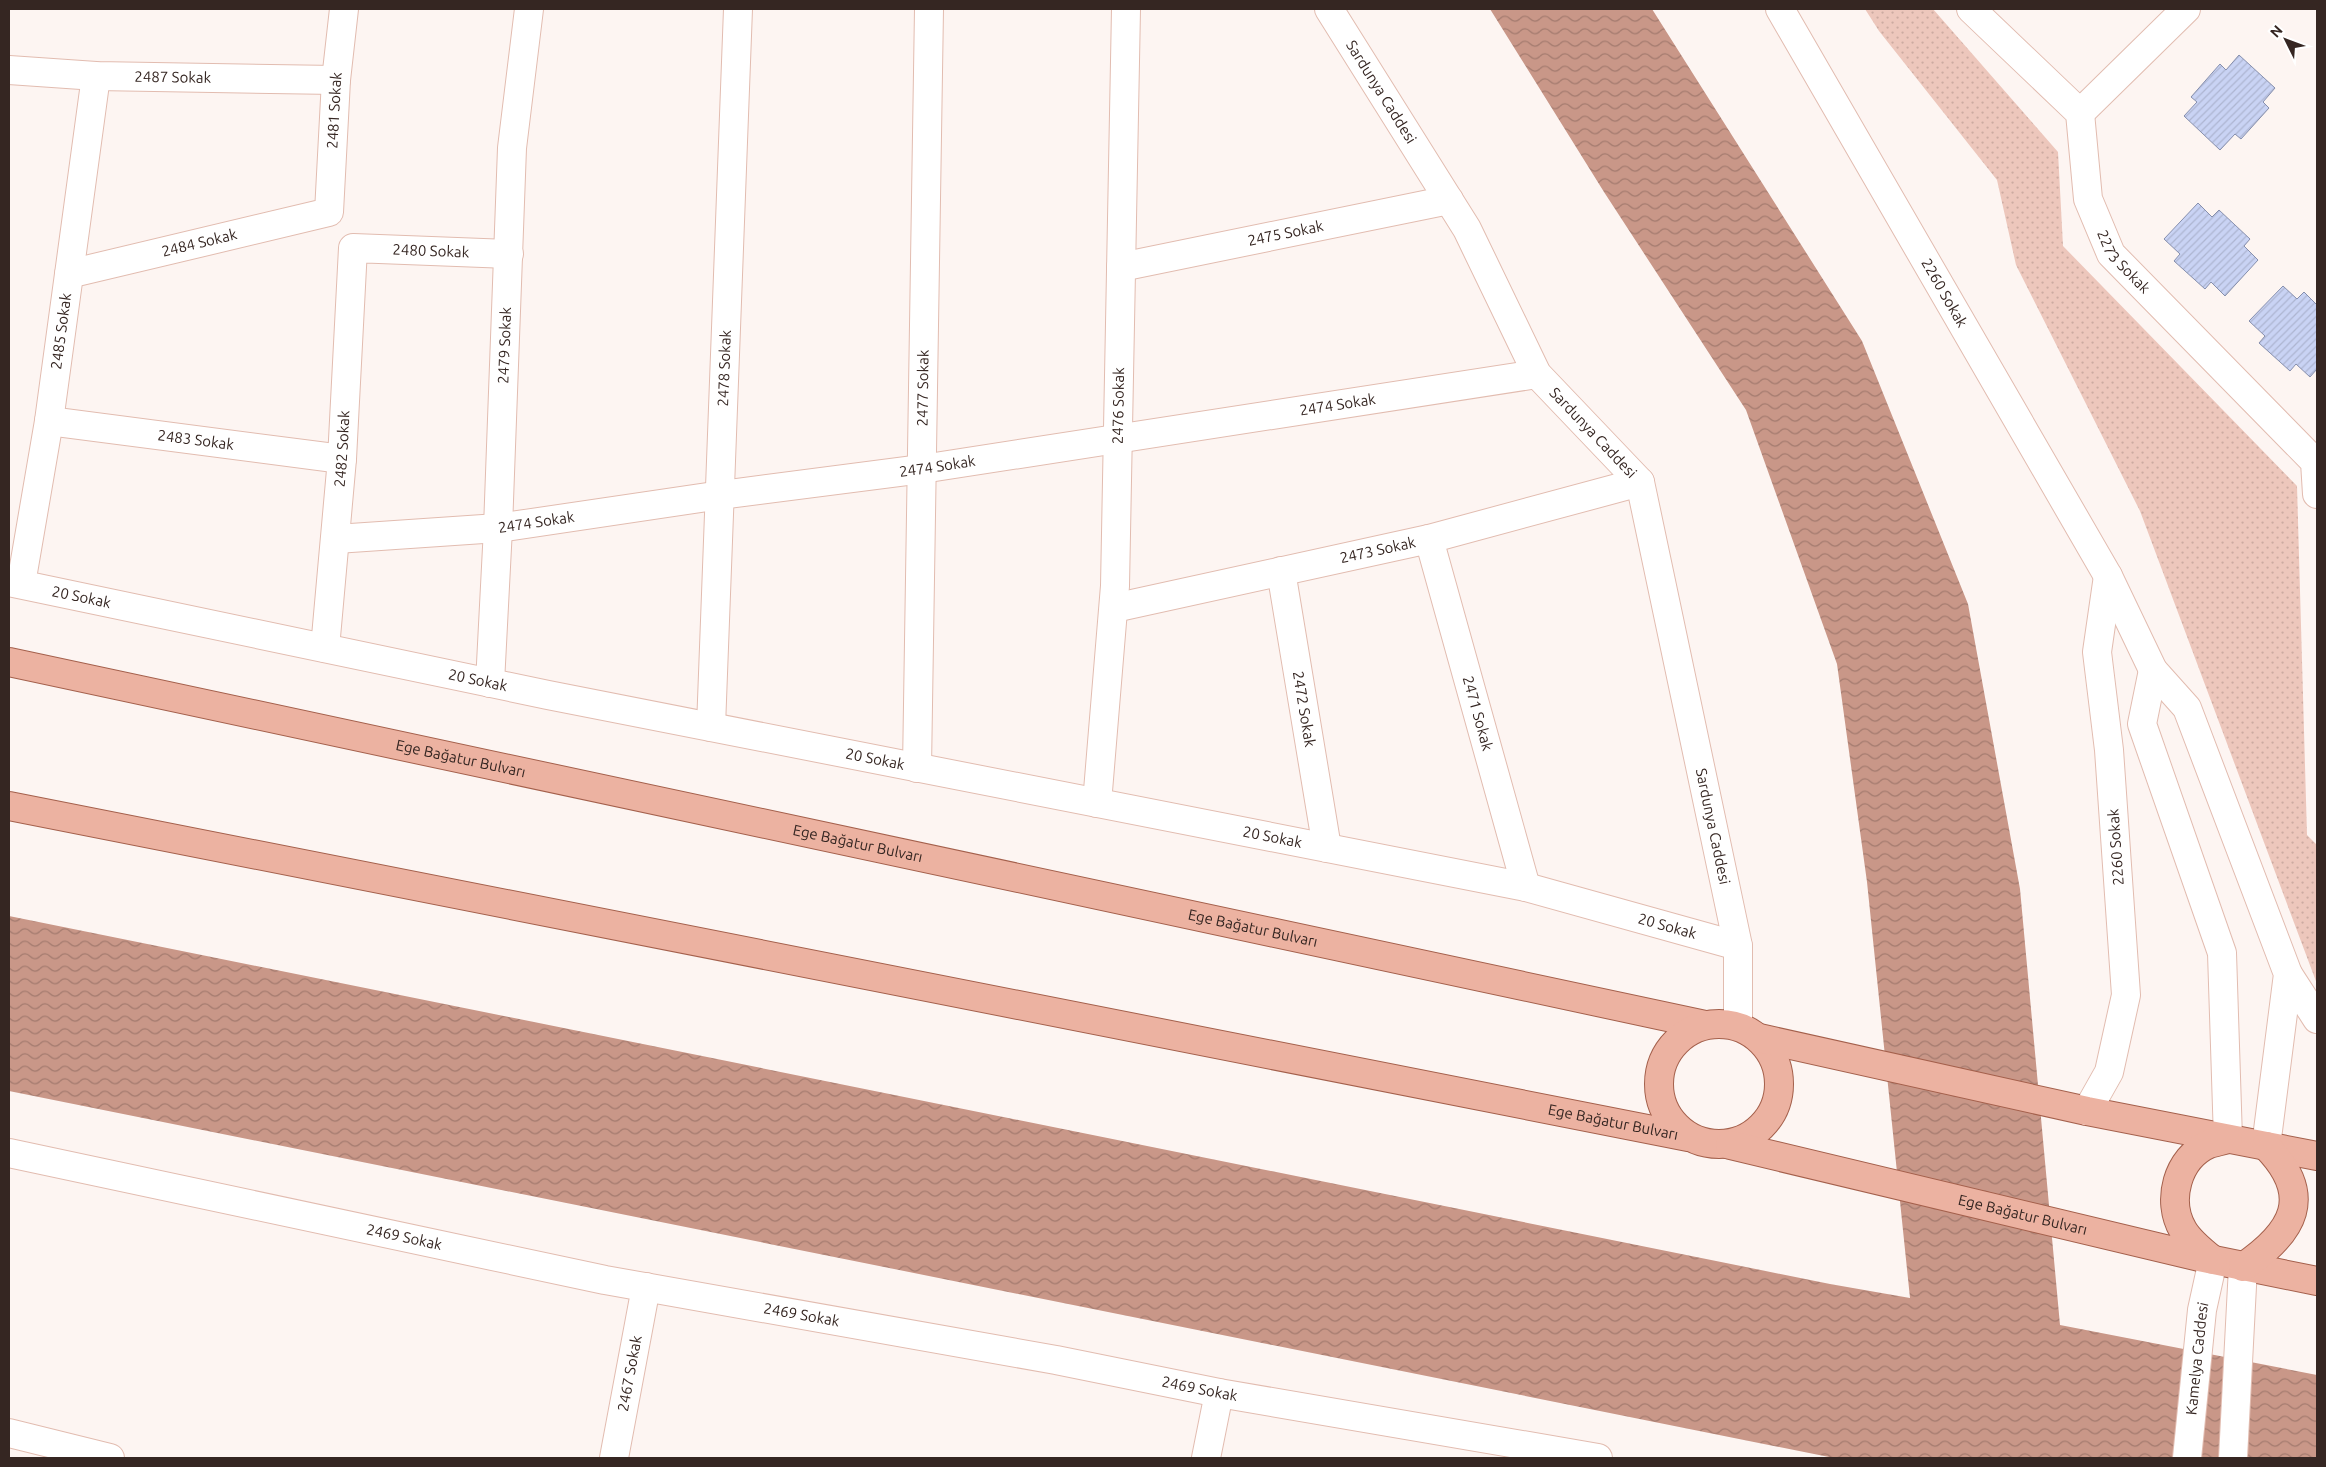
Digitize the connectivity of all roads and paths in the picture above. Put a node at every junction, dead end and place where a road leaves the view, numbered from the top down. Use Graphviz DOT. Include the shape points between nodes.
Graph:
graph roads {
  1 [pos="344,9"];
  2 [pos="528,9"];
  3 [pos="738,9"];
  4 [pos="929,9"];
  5 [pos="1126,9"];
  6 [pos="1329,9"];
  7 [pos="1780,9"];
  8 [pos="1971,9"];
  9 [pos="2186,9"];
  10 [pos="9,70"];
  11 [pos="96,76"];
  12 [pos="336,80"];
  13 [pos="2080,113"];
  14 [pos="1449,200"];
  15 [pos="329,212"];
  16 [pos="353,248"];
  17 [pos="509,254"];
  18 [pos="1121,267"];
  19 [pos="69,274"];
  20 [pos="1537,374"];
  21 [pos="49,421"];
  22 [pos="1118,439"];
  23 [pos="342,459"];
  24 [pos="922,469"];
  25 [pos="1640,482"];
  26 [pos="2317,494"];
  27 [pos="721,495"];
  28 [pos="498,528"];
  29 [pos="336,539"];
  30 [pos="1429,539"];
  31 [pos="1281,571"];
  32 [pos="2108,576"];
  33 [pos="15,583"];
  34 [pos="1114,608"];
  35 [pos="324,648"];
  36 [pos="9,662"];
  37 [pos="2153,670"];
  38 [pos="490,683"];
  39 [pos="711,727"];
  40 [pos="917,768"];
  41 [pos="1097,803"];
  42 [pos="9,806"];
  43 [pos="1327,848"];
  44 [pos="1526,887"];
  45 [pos="1738,946"];
  46 [pos="2288,974"];
  47 [pos="2317,1019"];
  48 [pos="1705,1025"];
  49 [pos="1749,1032"];
  50 [pos="2087,1111"];
  51 [pos="1688,1137"];
  52 [pos="2228,1139"];
  53 [pos="1730,1145"];
  54 [pos="2266,1146"];
  55 [pos="9,1153"];
  56 [pos="2317,1156"];
  57 [pos="2213,1260"];
  58 [pos="2243,1267"];
  59 [pos="2317,1281"];
  60 [pos="646,1287"];
  61 [pos="1219,1393"];
  62 [pos="9,1433"];
  63 [pos="110,1458"];
  64 [pos="614,1458"];
  65 [pos="1206,1458"];
  66 [pos="1598,1458"];
  67 [pos="2187,1458"];
  68 [pos="2233,1458"];
  1 -- 12 [label="street, 2481 Sokak"];
  2 -- 17 [label="street, 2479 Sokak" via="512,148"];
  3 -- 27 [label="street, 2478 Sokak"];
  4 -- 24 [label="street, 2477 Sokak"];
  5 -- 18 [label="street, 2476 Sokak"];
  6 -- 14 [label="street, Sardunya Caddesi"];
  7 -- 32 [label="street, 2260 Sokak"];
  8 -- 13 [label="street"];
  9 -- 13 [label="street"];
  10 -- 11 [label="street, 2487 Sokak"];
  11 -- 12 [label="street, 2487 Sokak"];
  11 -- 19 [label="street, 2485 Sokak"];
  12 -- 15 [label="street, 2481 Sokak"];
  13 -- 26 [label="street, 2273 Sokak" via="2088,200 2111,254 2316,462"];
  14 -- 18 [label="street, 2475 Sokak"];
  14 -- 20 [label="street, Sardunya Caddesi" via="1467,228"];
  15 -- 19 [label="street, 2484 Sokak"];
  16 -- 17 [label="street, 2480 Sokak"];
  16 -- 23 [label="street, 2482 Sokak"];
  17 -- 28 [label="street, 2479 Sokak"];
  18 -- 22 [label="street, 2476 Sokak"];
  19 -- 21 [label="street, 2485 Sokak"];
  20 -- 22 [label="street, 2474 Sokak"];
  20 -- 25 [label="street, Sardunya Caddesi"];
  21 -- 23 [label="street, 2483 Sokak"];
  21 -- 33 [label="street, 2485 Sokak"];
  22 -- 24 [label="street, 2474 Sokak"];
  22 -- 34 [label="street, 2476 Sokak"];
  23 -- 29 [label="street, 2482 Sokak"];
  24 -- 27 [label="street, 2474 Sokak"];
  24 -- 40 [label="street, 2477 Sokak"];
  25 -- 30 [label="street, 2473 Sokak"];
  25 -- 45 [label="street, Sardunya Caddesi"];
  27 -- 28 [label="street, 2474 Sokak"];
  27 -- 39 [label="street, 2478 Sokak"];
  28 -- 29 [label="street, 2474 Sokak"];
  28 -- 38 [label="street, 2479 Sokak"];
  29 -- 35 [label="street, 2482 Sokak"];
  30 -- 31 [label="street, 2473 Sokak"];
  30 -- 44 [label="street, 2471 Sokak"];
  31 -- 34 [label="street, 2473 Sokak"];
  31 -- 43 [label="street, 2472 Sokak"];
  32 -- 37 [label="street, 2260 Sokak"];
  32 -- 50 [label="street, 2260 Sokak" via="2098,652 2109,750 2126,995 2109,1072"];
  33 -- 35 [label="street, 20 Sokak"];
  34 -- 41 [label="street, 2476 Sokak"];
  35 -- 38 [label="street, 20 Sokak"];
  36 -- 48 [label="main road, Ege Bağatur Bulvarı"];
  37 -- 46 [label="street, 2260 Sokak" via="2187,708"];
  37 -- 52 [label="street" via="2142,724 2222,953"];
  38 -- 39 [label="street, 20 Sokak"];
  39 -- 40 [label="street, 20 Sokak"];
  40 -- 41 [label="street, 20 Sokak"];
  41 -- 43 [label="street, 20 Sokak"];
  42 -- 51 [label="main road, Ege Bağatur Bulvarı"];
  43 -- 44 [label="street, 20 Sokak"];
  44 -- 45 [label="street, 20 Sokak"];
  45 -- 49 [label="street, Sardunya Caddesi"];
  46 -- 47 [label="street"];
  46 -- 54 [label="street, 2260 Sokak"];
  48 -- 49 [label="main road" via="1722,1023"];
  48 -- 51 [label="main road" via="1686,1033 1671,1047 1659,1079 1662,1106 1672,1124"];
  49 -- 50 [label="main road" via="1837,1056"];
  49 -- 53 [label="main road" via="1772,1054 1779,1072 1780,1092 1774,1110 1763,1126 1748,1138"];
  50 -- 52 [label="main road"];
  51 -- 53 [label="main road" via="1708,1145"];
  52 -- 54 [label="main road"];
  52 -- 57 [label="main road" via="2209,1145 2192,1156 2180,1173 2174,1192 2175,1212 2183,1231"];
  53 -- 57 [label="main road, Ege Bağatur Bulvarı"];
  54 -- 56 [label="main road"];
  54 -- 58 [label="main road" via="2288,1173 2294,1192 2293,1212 2285,1231 2276,1241"];
  55 -- 60 [label="street, 2469 Sokak"];
  57 -- 58 [label="main road, Ege Bağatur Bulvarı"];
  57 -- 67 [label="street, Kamelya Caddesi" via="2202,1310"];
  58 -- 59 [label="main road, Ege Bağatur Bulvarı"];
  58 -- 68 [label="street"];
  60 -- 61 [label="street, 2469 Sokak" via="1056,1360"];
  60 -- 64 [label="street, 2467 Sokak"];
  61 -- 65 [label="street"];
  61 -- 66 [label="street, 2469 Sokak"];
  62 -- 63 [label="street"];
}
